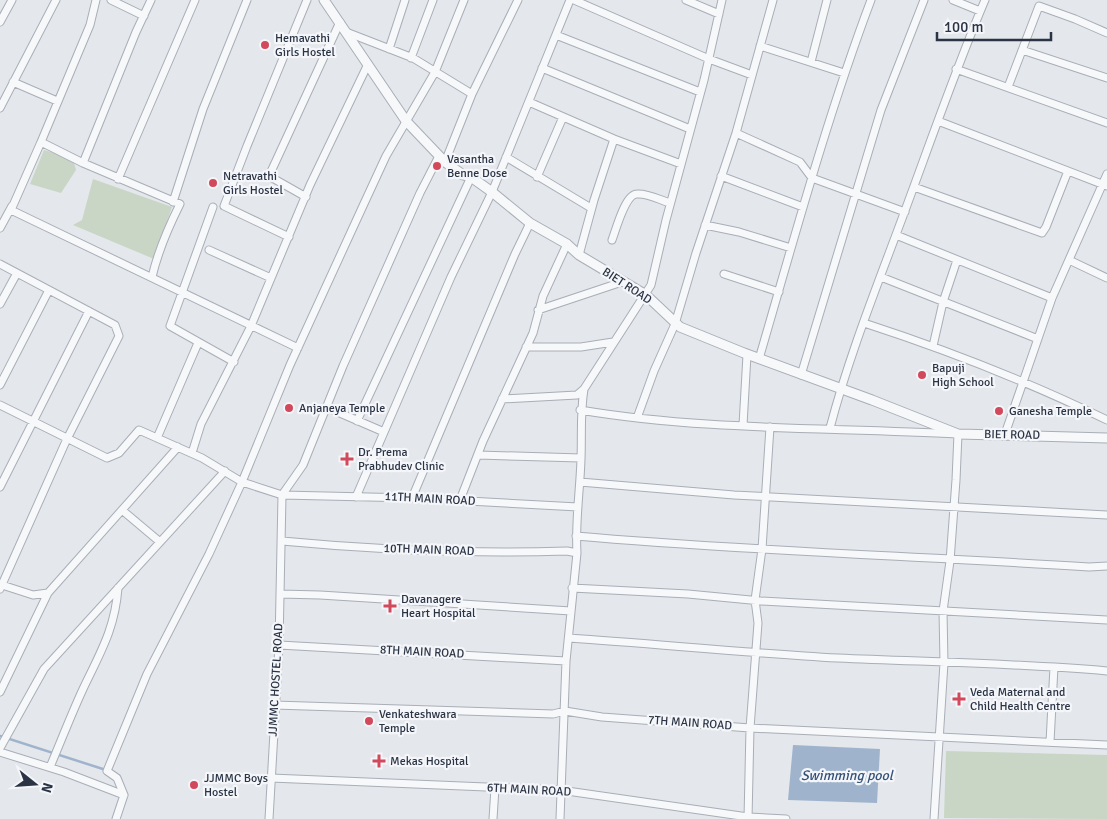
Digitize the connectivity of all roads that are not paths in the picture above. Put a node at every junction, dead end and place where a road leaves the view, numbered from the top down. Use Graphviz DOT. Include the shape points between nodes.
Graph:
graph roads {
  1 [pos="12,0"];
  2 [pos="56,0"];
  3 [pos="96,0"];
  4 [pos="111,0"];
  5 [pos="151,0"];
  6 [pos="195,0"];
  7 [pos="247,0"];
  8 [pos="307,0"];
  9 [pos="324,0"];
  10 [pos="405,0"];
  11 [pos="433,0"];
  12 [pos="464,0"];
  13 [pos="518,0"];
  14 [pos="570,0"];
  15 [pos="574,0"];
  16 [pos="686,0"];
  17 [pos="722,0"];
  18 [pos="772,0"];
  19 [pos="827,0"];
  20 [pos="871,0"];
  21 [pos="924,0"];
  22 [pos="953,0"];
  23 [pos="985,0"];
  24 [pos="1041,3"];
  25 [pos="980,11"];
  26 [pos="718,14"];
  27 [pos="144,16"];
  28 [pos="0,22"];
  29 [pos="340,22"];
  30 [pos="346,32"];
  31 [pos="1107,34"];
  32 [pos="556,35"];
  33 [pos="760,46"];
  34 [pos="389,49"];
  35 [pos="1022,50"];
  36 [pos="411,58"];
  37 [pos="709,59"];
  38 [pos="811,62"];
  39 [pos="368,64"];
  40 [pos="542,68"];
  41 [pos="956,69"];
  42 [pos="434,72"];
  43 [pos="844,73"];
  44 [pos="752,74"];
  45 [pos="1107,78"];
  46 [pos="13,82"];
  47 [pos="1008,88"];
  48 [pos="700,92"];
  49 [pos="472,94"];
  50 [pos="57,101"];
  51 [pos="528,102"];
  52 [pos="0,108"];
  53 [pos="563,117"];
  54 [pos="406,121"];
  55 [pos="938,121"];
  56 [pos="1107,123"];
  57 [pos="690,129"];
  58 [pos="736,133"];
  59 [pos="614,139"];
  60 [pos="41,142"];
  61 [pos="506,157"];
  62 [pos="442,159"];
  63 [pos="84,164"];
  64 [pos="681,164"];
  65 [pos="1068,171"];
  66 [pos="1107,174"];
  67 [pos="721,176"];
  68 [pos="471,177"];
  69 [pos="537,177"];
  70 [pos="118,178"];
  71 [pos="812,178"];
  72 [pos="1105,185"];
  73 [pos="914,187"];
  74 [pos="492,192"];
  75 [pos="857,194"];
  76 [pos="306,197"];
  77 [pos="173,202"];
  78 [pos="670,203"];
  79 [pos="13,205"];
  80 [pos="213,207"];
  81 [pos="803,207"];
  82 [pos="591,208"];
  83 [pos="905,212"];
  84 [pos="530,223"];
  85 [pos="705,225"];
  86 [pos="0,228"];
  87 [pos="896,235"];
  88 [pos="288,237"];
  89 [pos="612,240"];
  90 [pos="567,244"];
  91 [pos="791,248"];
  92 [pos="209,250"];
  93 [pos="579,254"];
  94 [pos="957,260"];
  95 [pos="1069,260"];
  96 [pos="0,264"];
  97 [pos="17,273"];
  98 [pos="724,274"];
  99 [pos="152,277"];
  100 [pos="881,277"];
  101 [pos="271,278"];
  102 [pos="1107,278"];
  103 [pos="622,282"];
  104 [pos="49,290"];
  105 [pos="182,291"];
  106 [pos="779,292"];
  107 [pos="646,295"];
  108 [pos="1052,298"];
  109 [pos="943,302"];
  110 [pos="0,304"];
  111 [pos="538,310"];
  112 [pos="89,311"];
  113 [pos="864,323"];
  114 [pos="675,324"];
  115 [pos="251,326"];
  116 [pos="1038,339"];
  117 [pos="613,342"];
  118 [pos="198,343"];
  119 [pos="933,346"];
  120 [pos="526,347"];
  121 [pos="298,348"];
  122 [pos="748,355"];
  123 [pos="760,359"];
  124 [pos="234,362"];
  125 [pos="801,375"];
  126 [pos="1022,383"];
  127 [pos="0,385"];
  128 [pos="584,389"];
  129 [pos="840,389"];
  130 [pos="502,399"];
  131 [pos="0,405"];
  132 [pos="326,407"];
  133 [pos="580,410"];
  134 [pos="637,418"];
  135 [pos="1107,420"];
  136 [pos="32,421"];
  137 [pos="357,421"];
  138 [pos="743,425"];
  139 [pos="770,427"];
  140 [pos="830,428"];
  141 [pos="384,432"];
  142 [pos="958,434"];
  143 [pos="1005,434"];
  144 [pos="68,438"];
  145 [pos="157,438"];
  146 [pos="1107,438"];
  147 [pos="178,447"];
  148 [pos="192,453"];
  149 [pos="478,455"];
  150 [pos="581,458"];
  151 [pos="224,471"];
  152 [pos="242,482"];
  153 [pos="580,482"];
  154 [pos="0,487"];
  155 [pos="282,495"];
  156 [pos="356,497"];
  157 [pos="765,497"];
  158 [pos="412,498"];
  159 [pos="460,500"];
  160 [pos="578,507"];
  161 [pos="954,507"];
  162 [pos="122,510"];
  163 [pos="1107,515"];
  164 [pos="576,536"];
  165 [pos="282,541"];
  166 [pos="160,542"];
  167 [pos="762,549"];
  168 [pos="577,553"];
  169 [pos="950,558"];
  170 [pos="1107,566"];
  171 [pos="1,587"];
  172 [pos="118,587"];
  173 [pos="572,588"];
  174 [pos="48,593"];
  175 [pos="280,594"];
  176 [pos="755,600"];
  177 [pos="943,610"];
  178 [pos="571,611"];
  179 [pos="1107,620"];
  180 [pos="569,638"];
  181 [pos="279,645"];
  182 [pos="756,652"];
  183 [pos="566,661"];
  184 [pos="944,663"];
  185 [pos="1054,667"];
  186 [pos="1107,671"];
  187 [pos="0,692"];
  188 [pos="274,705"];
  189 [pos="564,711"];
  190 [pos="750,728"];
  191 [pos="940,738"];
  192 [pos="1050,742"];
  193 [pos="1107,745"];
  194 [pos="0,748"];
  195 [pos="0,752"];
  196 [pos="50,767"];
  197 [pos="271,778"];
  198 [pos="495,788"];
  199 [pos="560,790"];
  200 [pos="124,795"];
  201 [pos="748,818"];
  202 [pos="116,819"];
  203 [pos="269,819"];
  204 [pos="493,819"];
  205 [pos="560,819"];
  206 [pos="786,819"];
  207 [pos="934,819"];
  1 -- 28 [label="street"];
  2 -- 46 [label="street"];
  3 -- 50 [label="street" via="90,25"];
  4 -- 27 [label="street"];
  5 -- 27 [label="street"];
  6 -- 70 [label="street"];
  7 -- 77 [label="street" via="203,109"];
  8 -- 88 [label="street" via="224,206"];
  9 -- 29 [label="street, BIET ROAD"];
  10 -- 34 [label="street"];
  11 -- 36 [label="street"];
  12 -- 42 [label="street"];
  13 -- 49 [label="street"];
  14 -- 32 [label="street"];
  15 -- 37 [label="street"];
  16 -- 26 [label="street"];
  17 -- 26 [label="street"];
  18 -- 33 [label="street"];
  19 -- 38 [label="street"];
  20 -- 43 [label="street"];
  21 -- 75 [label="street" via="881,110"];
  22 -- 25 [label="street"];
  23 -- 25 [label="street"];
  24 -- 31 [label="street"];
  24 -- 35 [label="street"];
  25 -- 41 [label="street"];
  26 -- 37 [label="street"];
  27 -- 63 [label="street"];
  29 -- 30 [label="street, BIET ROAD"];
  29 -- 76 [label="street" via="269,176"];
  30 -- 34 [label="street"];
  30 -- 39 [label="street, BIET ROAD"];
  32 -- 40 [label="street"];
  32 -- 48 [label="street"];
  33 -- 38 [label="street"];
  33 -- 44 [label="street"];
  34 -- 36 [label="street"];
  35 -- 45 [label="street"];
  35 -- 47 [label="street"];
  36 -- 42 [label="street"];
  37 -- 44 [label="street"];
  37 -- 48 [label="street"];
  38 -- 43 [label="street"];
  39 -- 54 [label="street, BIET ROAD"];
  39 -- 76 [label="street"];
  40 -- 51 [label="street"];
  40 -- 57 [label="street"];
  41 -- 47 [label="street"];
  41 -- 55 [label="street"];
  42 -- 49 [label="street"];
  42 -- 54 [label="street"];
  43 -- 71 [label="street"];
  44 -- 58 [label="street"];
  46 -- 50 [label="street"];
  46 -- 52 [label="street"];
  47 -- 56 [label="street"];
  48 -- 57 [label="street"];
  49 -- 62 [label="street"];
  50 -- 60 [label="street"];
  51 -- 53 [label="street"];
  51 -- 61 [label="street"];
  53 -- 59 [label="street"];
  53 -- 69 [label="street"];
  54 -- 62 [label="street, BIET ROAD"];
  54 -- 121 [label="street" via="386,156"];
  55 -- 65 [label="street"];
  55 -- 73 [label="street"];
  57 -- 64 [label="street"];
  58 -- 67 [label="street"];
  58 -- 71 [label="street" via="800,162"];
  59 -- 64 [label="street"];
  59 -- 82 [label="street"];
  60 -- 63 [label="street"];
  60 -- 79 [label="street"];
  61 -- 69 [label="street"];
  61 -- 74 [label="street"];
  62 -- 68 [label="street, BIET ROAD" via="463,175"];
  62 -- 132 [label="street" via="420,193"];
  63 -- 70 [label="street"];
  64 -- 78 [label="street"];
  65 -- 72 [label="street"];
  65 -- 73 [label="street" via="1042,233"];
  66 -- 72 [label="street"];
  67 -- 81 [label="street"];
  67 -- 85 [label="street"];
  68 -- 74 [label="street, BIET ROAD"];
  68 -- 137 [label="street"];
  69 -- 82 [label="street"];
  70 -- 77 [label="street"];
  71 -- 75 [label="street"];
  71 -- 81 [label="street"];
  72 -- 95 [label="street"];
  73 -- 83 [label="street"];
  74 -- 84 [label="street, BIET ROAD"];
  74 -- 141 [label="street" via="451,277"];
  75 -- 83 [label="street"];
  75 -- 125 [label="street"];
  76 -- 88 [label="street"];
  77 -- 99 [label="street" via="180,204 169,225"];
  78 -- 89 [label="street" via="640,194 630,196"];
  78 -- 107 [label="street"];
  79 -- 86 [label="street"];
  79 -- 99 [label="street" via="11,210"];
  80 -- 105 [label="street"];
  81 -- 91 [label="street"];
  82 -- 93 [label="street"];
  83 -- 87 [label="street"];
  84 -- 90 [label="street, BIET ROAD"];
  84 -- 158 [label="street"];
  85 -- 91 [label="street"];
  85 -- 114 [label="street"];
  87 -- 94 [label="street"];
  87 -- 100 [label="street"];
  88 -- 101 [label="street"];
  90 -- 93 [label="street, BIET ROAD"];
  90 -- 111 [label="street"];
  91 -- 106 [label="street"];
  92 -- 101 [label="street"];
  93 -- 103 [label="street, BIET ROAD"];
  94 -- 108 [label="street"];
  94 -- 109 [label="street"];
  95 -- 102 [label="street"];
  95 -- 108 [label="street"];
  96 -- 97 [label="street"];
  97 -- 104 [label="street"];
  97 -- 110 [label="street"];
  98 -- 106 [label="street"];
  99 -- 105 [label="street"];
  100 -- 109 [label="street"];
  100 -- 113 [label="street"];
  101 -- 115 [label="street"];
  103 -- 107 [label="street, BIET ROAD"];
  103 -- 111 [label="street"];
  104 -- 112 [label="street"];
  104 -- 127 [label="street"];
  105 -- 115 [label="street"];
  105 -- 118 [label="street" via="170,326"];
  106 -- 123 [label="street"];
  107 -- 114 [label="street, BIET ROAD"];
  107 -- 117 [label="street"];
  108 -- 116 [label="street"];
  109 -- 116 [label="street"];
  109 -- 119 [label="street"];
  111 -- 120 [label="street"];
  112 -- 136 [label="street"];
  112 -- 144 [label="street" via="115,325 119,336"];
  113 -- 119 [label="street"];
  113 -- 129 [label="street"];
  114 -- 122 [label="street, BIET ROAD"];
  114 -- 134 [label="street"];
  115 -- 121 [label="street"];
  115 -- 124 [label="street"];
  116 -- 126 [label="street"];
  117 -- 120 [label="street" via="582,347"];
  117 -- 128 [label="street"];
  118 -- 124 [label="street"];
  118 -- 145 [label="street"];
  119 -- 126 [label="street"];
  120 -- 130 [label="street"];
  121 -- 152 [label="street"];
  122 -- 123 [label="street, BIET ROAD"];
  122 -- 138 [label="street"];
  123 -- 125 [label="street, BIET ROAD"];
  124 -- 148 [label="street" via="201,424"];
  125 -- 129 [label="street, BIET ROAD"];
  126 -- 135 [label="street"];
  126 -- 143 [label="street"];
  128 -- 130 [label="street" via="576,395"];
  128 -- 133 [label="street"];
  129 -- 140 [label="street"];
  129 -- 142 [label="street, BIET ROAD"];
  130 -- 149 [label="street"];
  131 -- 136 [label="street"];
  132 -- 137 [label="street"];
  132 -- 155 [label="street" via="303,465"];
  133 -- 134 [label="street"];
  133 -- 150 [label="street"];
  134 -- 138 [label="street"];
  136 -- 144 [label="street"];
  136 -- 154 [label="street"];
  137 -- 141 [label="street"];
  138 -- 139 [label="street"];
  139 -- 140 [label="street"];
  139 -- 157 [label="street"];
  140 -- 142 [label="street"];
  141 -- 156 [label="street"];
  142 -- 143 [label="street, BIET ROAD"];
  142 -- 161 [label="street"];
  143 -- 146 [label="street, BIET ROAD"];
  144 -- 145 [label="street, 11TH MAIN ROAD" via="107,458 119,453 139,430"];
  144 -- 171 [label="street"];
  145 -- 147 [label="street, 11TH MAIN ROAD"];
  147 -- 148 [label="street, 11TH MAIN ROAD"];
  147 -- 162 [label="street"];
  148 -- 151 [label="street, 11TH MAIN ROAD"];
  149 -- 150 [label="street"];
  149 -- 159 [label="street"];
  150 -- 153 [label="street"];
  151 -- 152 [label="street, 11TH MAIN ROAD"];
  151 -- 166 [label="street"];
  152 -- 155 [label="street, 11TH MAIN ROAD"];
  152 -- 200 [label="street" via="147,674 107,771 117,778"];
  153 -- 157 [label="street"];
  153 -- 160 [label="street"];
  155 -- 156 [label="street, 11TH MAIN ROAD"];
  155 -- 165 [label="street, JJMMC HOSTEL ROAD"];
  156 -- 158 [label="street, 11TH MAIN ROAD"];
  157 -- 161 [label="street"];
  157 -- 167 [label="street"];
  158 -- 159 [label="street, 11TH MAIN ROAD"];
  159 -- 160 [label="street, 11TH MAIN ROAD"];
  160 -- 164 [label="street"];
  161 -- 163 [label="street"];
  161 -- 169 [label="street"];
  162 -- 166 [label="street"];
  162 -- 174 [label="street"];
  164 -- 167 [label="street"];
  164 -- 168 [label="street"];
  165 -- 168 [label="street, 10TH MAIN ROAD" via="498,553"];
  165 -- 175 [label="street, JJMMC HOSTEL ROAD"];
  166 -- 172 [label="street"];
  167 -- 169 [label="street"];
  167 -- 176 [label="street"];
  168 -- 173 [label="street"];
  169 -- 170 [label="street"];
  169 -- 177 [label="street"];
  171 -- 174 [label="street" via="33,595"];
  172 -- 194 [label="street" via="44,669"];
  172 -- 196 [label="street" via="117,605 108,637"];
  173 -- 176 [label="street"];
  173 -- 178 [label="street"];
  174 -- 187 [label="street"];
  175 -- 178 [label="street"];
  175 -- 181 [label="street, JJMMC HOSTEL ROAD"];
  176 -- 177 [label="street"];
  176 -- 182 [label="street" via="758,623"];
  177 -- 179 [label="street"];
  177 -- 184 [label="street"];
  178 -- 180 [label="street"];
  180 -- 182 [label="street"];
  180 -- 183 [label="street"];
  181 -- 183 [label="street, 8TH MAIN ROAD"];
  181 -- 188 [label="street, JJMMC HOSTEL ROAD"];
  182 -- 184 [label="street"];
  182 -- 190 [label="street"];
  183 -- 189 [label="street"];
  184 -- 185 [label="street"];
  184 -- 191 [label="street"];
  185 -- 186 [label="street"];
  185 -- 192 [label="street"];
  188 -- 189 [label="street, 7TH MAIN ROAD" via="553,714"];
  188 -- 197 [label="street, JJMMC HOSTEL ROAD"];
  189 -- 190 [label="street, 7TH MAIN ROAD" via="602,717"];
  189 -- 199 [label="street"];
  190 -- 191 [label="street, 7TH MAIN ROAD"];
  190 -- 201 [label="street"];
  191 -- 192 [label="street, 7TH MAIN ROAD"];
  191 -- 207 [label="street"];
  192 -- 193 [label="street, 7TH MAIN ROAD"];
  195 -- 196 [label="street"];
  196 -- 200 [label="street"];
  197 -- 198 [label="street, 6TH MAIN ROAD"];
  197 -- 203 [label="street, JJMMC HOSTEL ROAD"];
  198 -- 199 [label="street, 6TH MAIN ROAD"];
  198 -- 204 [label="street"];
  199 -- 201 [label="street, 6TH MAIN ROAD"];
  199 -- 205 [label="street"];
  200 -- 202 [label="street"];
  201 -- 206 [label="street, 6TH MAIN ROAD"];
}
